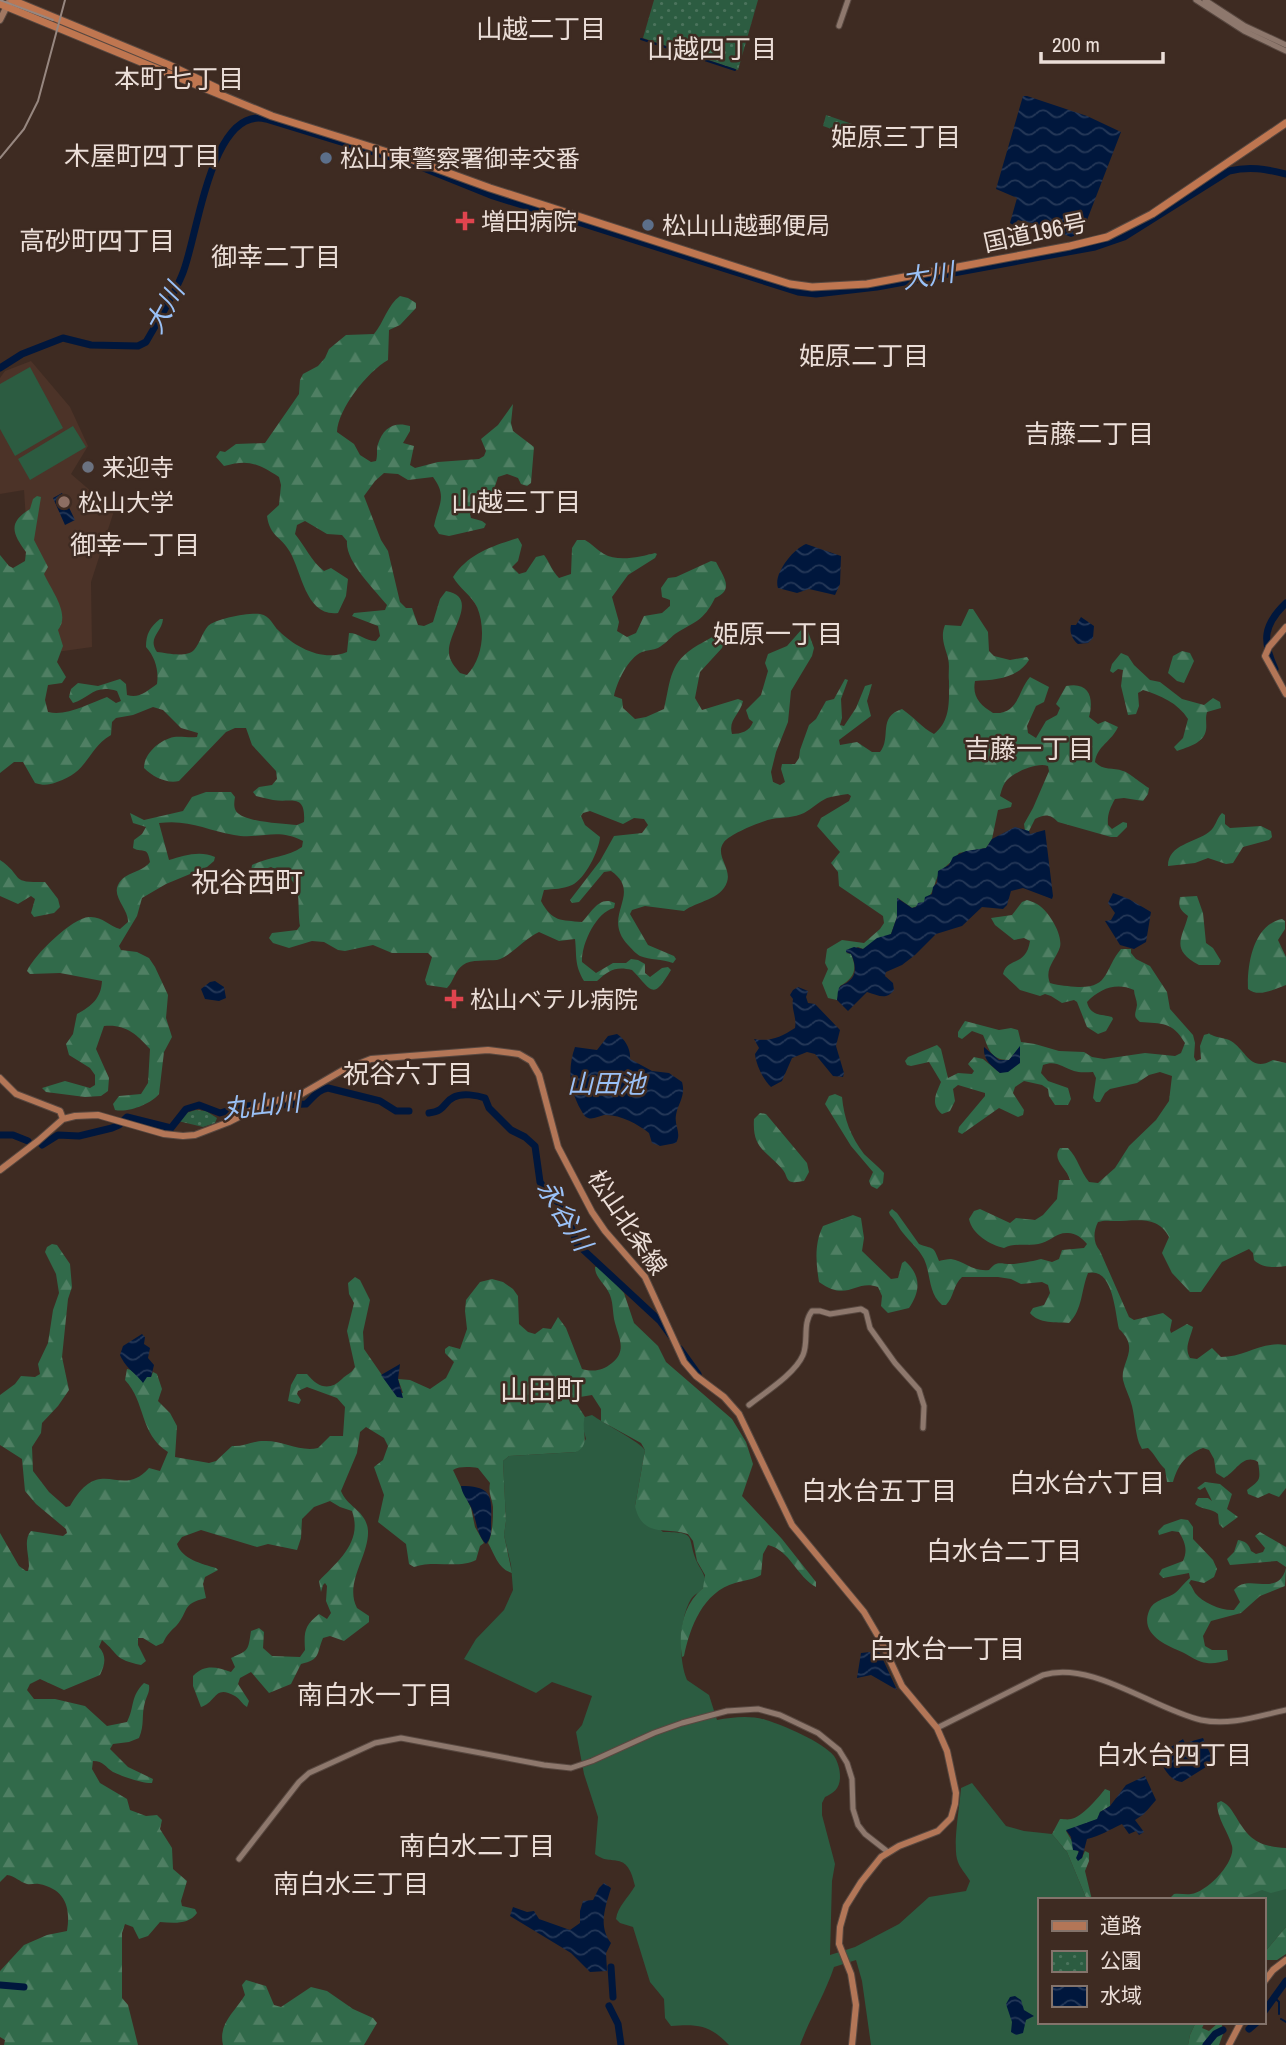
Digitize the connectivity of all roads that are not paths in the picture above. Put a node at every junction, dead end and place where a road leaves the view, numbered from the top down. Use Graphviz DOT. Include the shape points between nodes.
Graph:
graph roads {
  1 [pos="848,0"];
  2 [pos="1196,0"];
  3 [pos="1205,0"];
  4 [pos="7,2"];
  5 [pos="0,20"];
  6 [pos="839,26"];
  7 [pos="1286,48"];
  8 [pos="1286,123"];
  9 [pos="1286,627"];
  10 [pos="1286,694"];
  11 [pos="0,1078"];
  12 [pos="63,1119"];
  13 [pos="0,1170"];
  14 [pos="748,1405"];
  15 [pos="923,1428"];
  16 [pos="1286,1710"];
  17 [pos="937,1728"];
  18 [pos="888,1852"];
  19 [pos="239,1859"];
  20 [pos="1286,1960"];
  21 [pos="1265,1980"];
  22 [pos="1240,2024"];
  23 [pos="852,2045"];
  24 [pos="1229,2045"];
  1 -- 6 [label="street"];
  2 -- 7 [label="street" via="1244,31"];
  3 -- 7 [label="street"];
  4 -- 5 [label="main road"];
  4 -- 8 [label="highway, 国道196号" via="169,65 272,116 758,274 812,287 885,281 1107,237 1152,215"];
  9 -- 10 [label="main road" via="1267,650 1267,663"];
  11 -- 12 [label="main road" via="16,1094 60,1111"];
  12 -- 13 [label="main road"];
  12 -- 17 [label="main road, 松山北条線" via="88,1114 174,1136 195,1135 266,1103 300,1095 371,1059 488,1050 519,1054 531,1061 540,1075 558,1147 592,1212 645,1278 684,1362 739,1414 792,1525 864,1612 902,1686"];
  14 -- 15 [label="street" via="801,1359 812,1311 830,1314 861,1309 895,1363 919,1390"];
  16 -- 17 [label="street" via="1232,1722 1201,1720 1089,1675 1059,1671"];
  17 -- 18 [label="main road, 松山北条線" via="955,1786 953,1814 938,1830"];
  18 -- 19 [label="street" via="858,1825 850,1772 833,1743 780,1716 751,1708 669,1727 571,1768 409,1740 384,1740 309,1773"];
  18 -- 23 [label="main road, 松山北条線" via="853,1894 840,1927 839,1944 851,1974 856,2005"];
  20 -- 21 [label="main road"];
  22 -- 24 [label="main road"];
}
